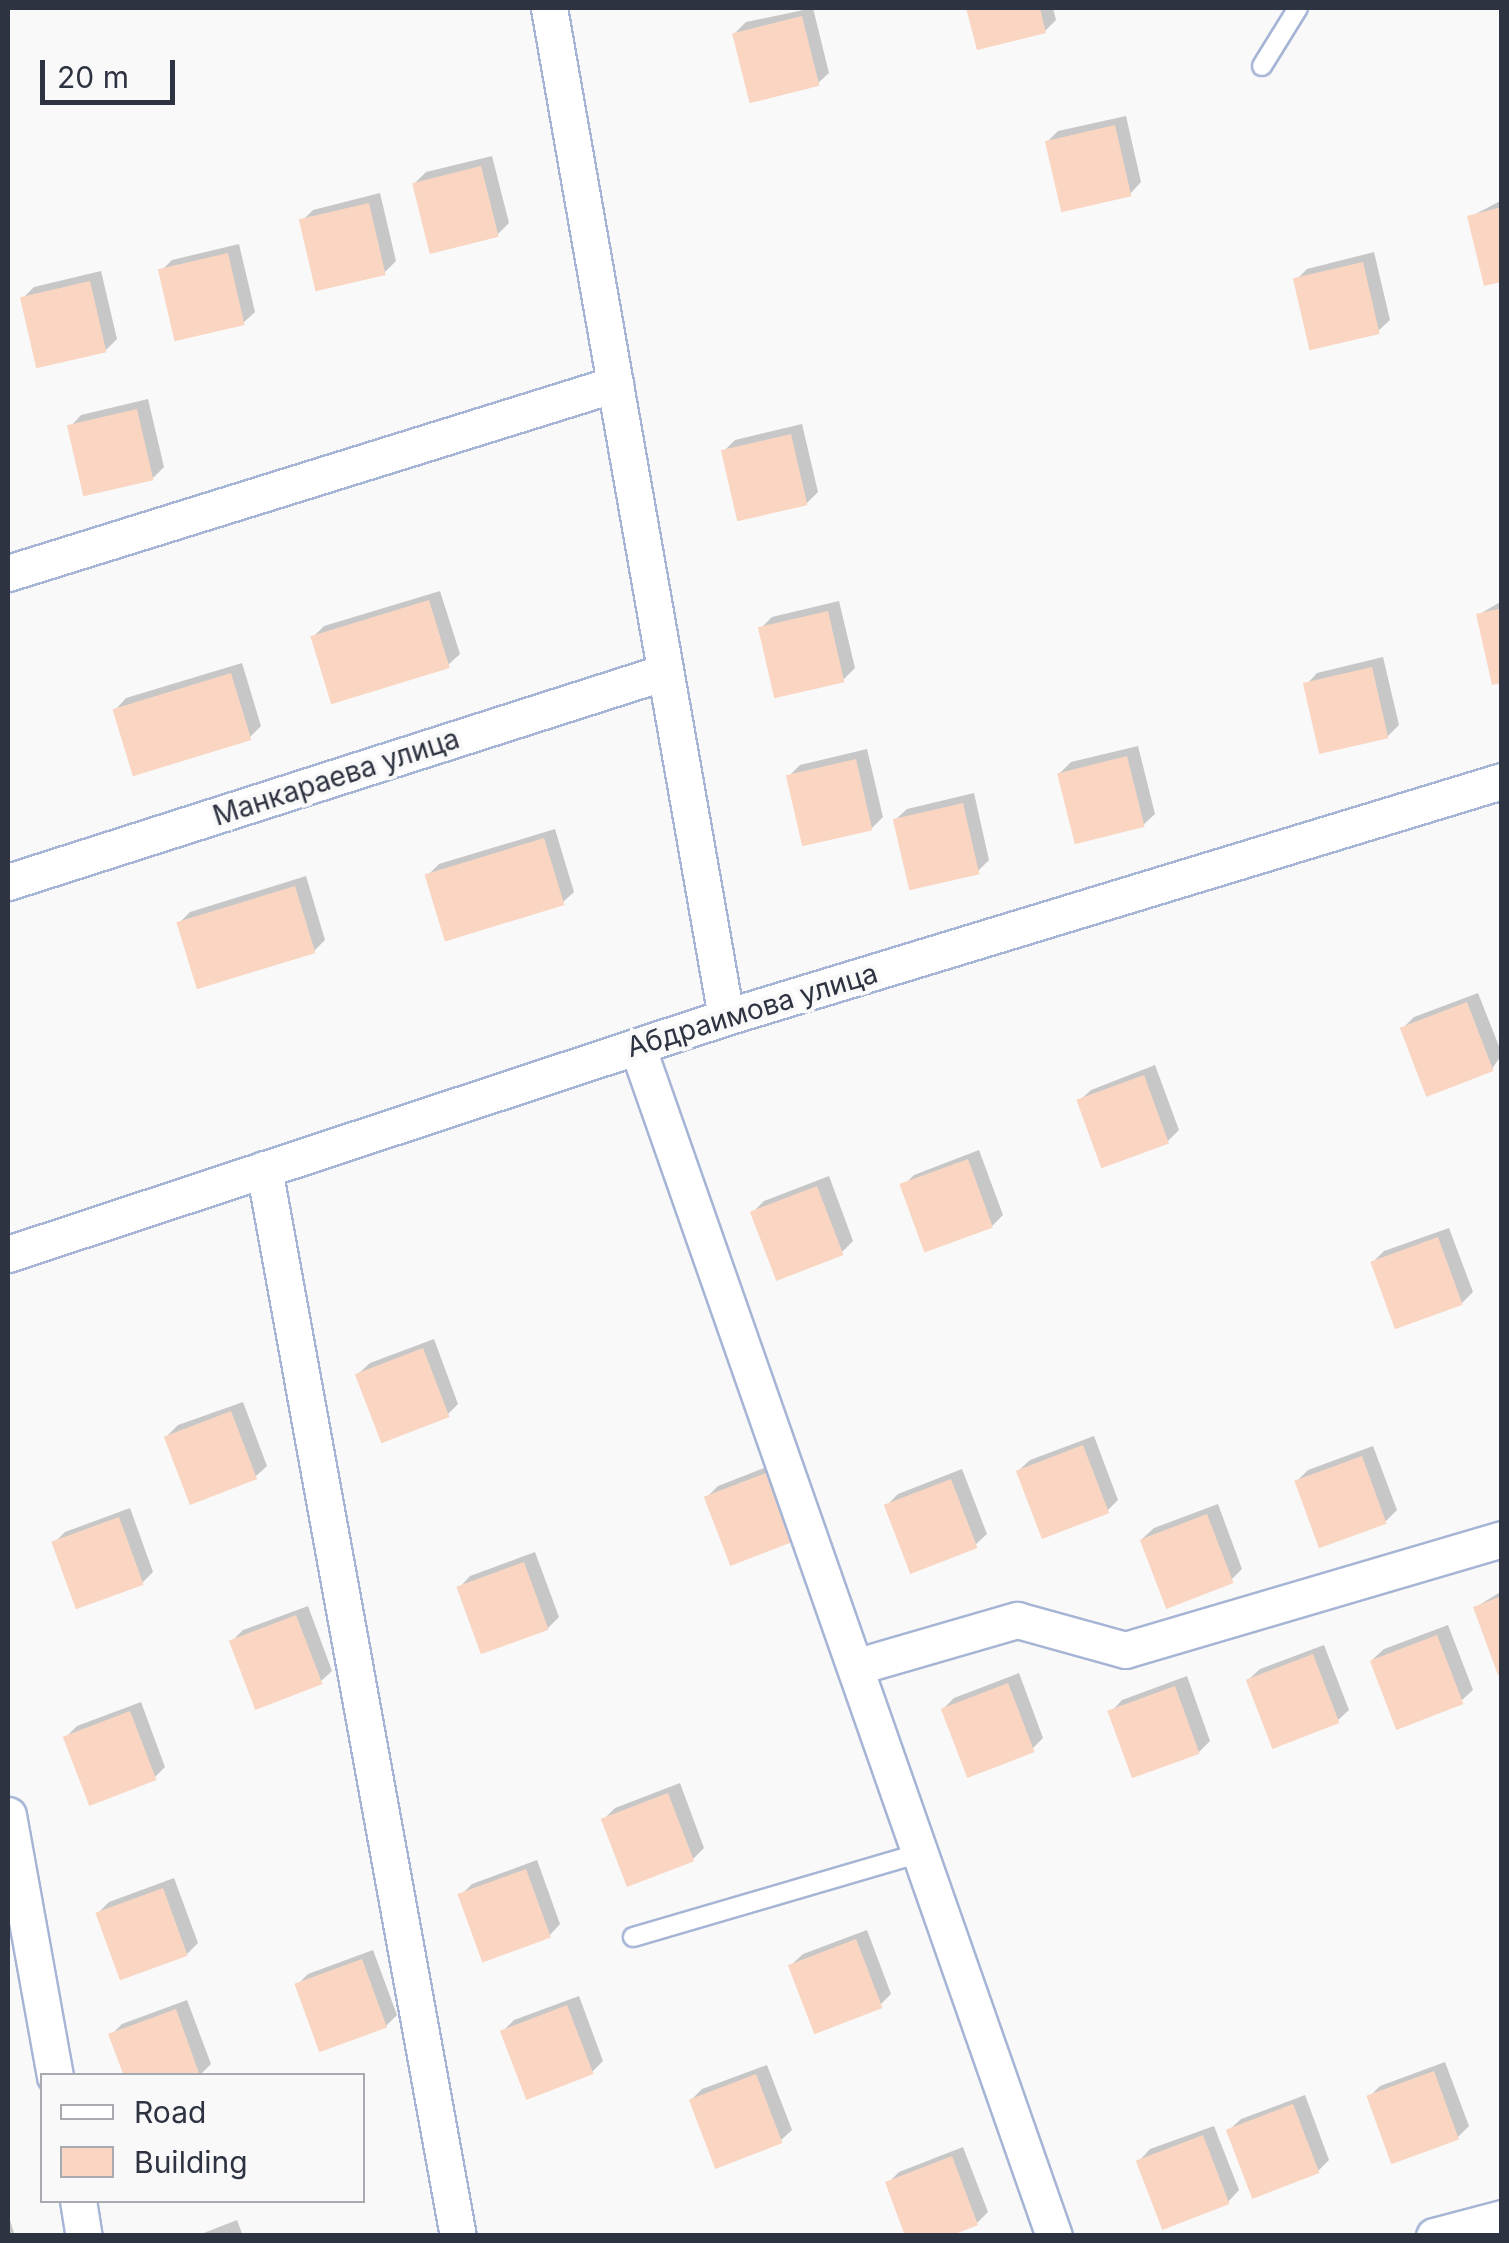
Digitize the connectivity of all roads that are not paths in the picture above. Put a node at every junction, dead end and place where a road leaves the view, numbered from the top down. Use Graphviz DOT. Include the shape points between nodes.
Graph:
graph roads {
  1 [pos="1298,8"];
  2 [pos="561,10"];
  3 [pos="1262,66"];
  4 [pos="615,384"];
  5 [pos="8,572"];
  6 [pos="665,672"];
  7 [pos="1502,781"];
  8 [pos="8,882"];
  9 [pos="726,1017"];
  10 [pos="637,1046"];
  11 [pos="264,1169"];
  12 [pos="8,1254"];
  13 [pos="1502,1539"];
  14 [pos="855,1668"];
  15 [pos="8,1815"];
  16 [pos="920,1853"];
  17 [pos="633,1937"];
  18 [pos="54,2073"];
  19 [pos="78,2203"];
  20 [pos="1502,2218"];
  21 [pos="84,2236"];
  22 [pos="458,2236"];
  23 [pos="1054,2236"];
  24 [pos="1434,2236"];
  1 -- 3 [label="lane"];
  2 -- 4 [label="street"];
  4 -- 5 [label="street"];
  4 -- 6 [label="street"];
  6 -- 8 [label="street, Манкараева улица"];
  6 -- 9 [label="street"];
  7 -- 9 [label="street, Абдраимова улица"];
  9 -- 10 [label="street, Абдраимова улица"];
  10 -- 11 [label="street, Абдраимова улица"];
  10 -- 14 [label="street"];
  11 -- 12 [label="street, Абдраимова улица"];
  11 -- 22 [label="street"];
  13 -- 14 [label="street" via="1126,1650 1017,1620"];
  14 -- 16 [label="street"];
  15 -- 18 [label="street"];
  16 -- 17 [label="lane"];
  16 -- 23 [label="street"];
  19 -- 21 [label="street"];
  20 -- 24 [label="street"];
}
